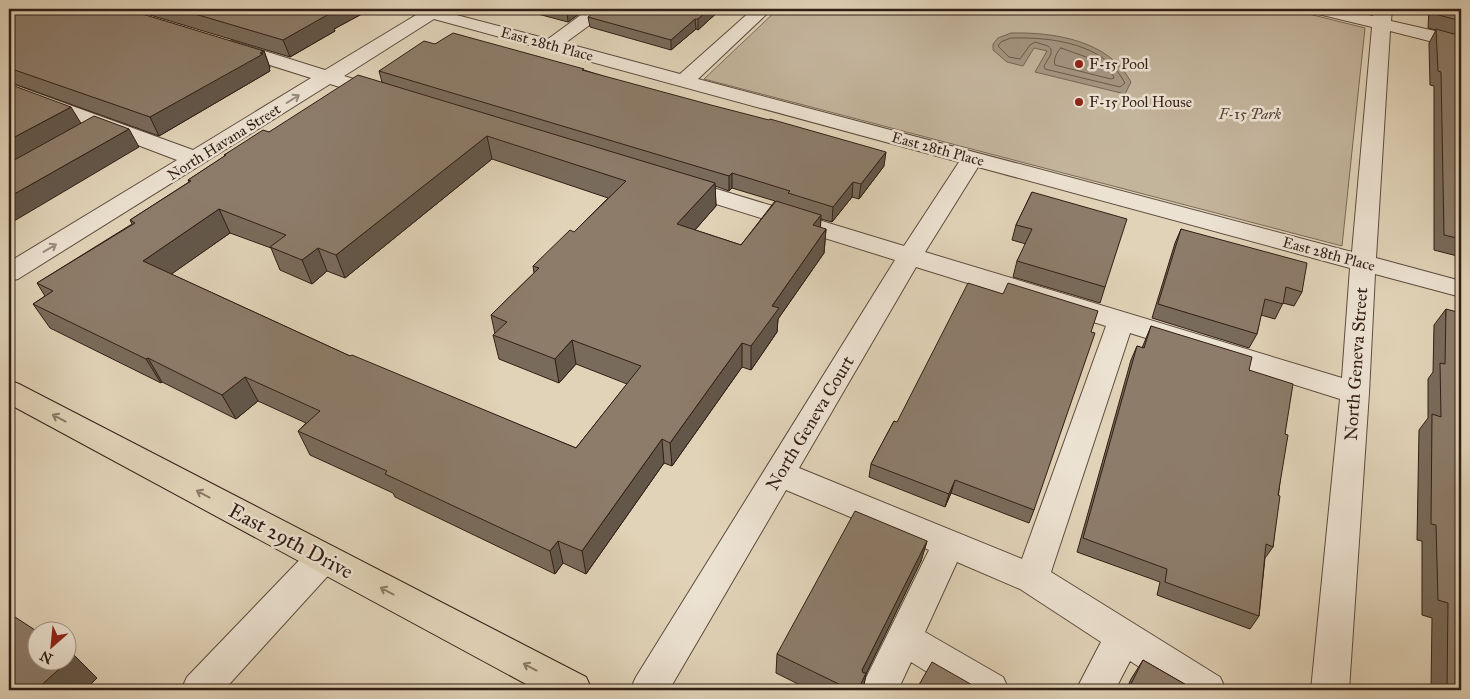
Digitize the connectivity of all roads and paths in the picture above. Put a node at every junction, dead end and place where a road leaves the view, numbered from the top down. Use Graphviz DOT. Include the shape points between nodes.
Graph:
graph roads {
  1 [pos="600,9"];
  2 [pos="763,9"];
  3 [pos="1320,9"];
  4 [pos="428,10"];
  5 [pos="1382,16"];
  6 [pos="210,40"];
  7 [pos="1461,43"];
  8 [pos="551,45"];
  9 [pos="329,77"];
  10 [pos="684,81"];
  11 [pos="9,89"];
  12 [pos="404,100"];
  13 [pos="103,124"];
  14 [pos="77,138"];
  15 [pos="972,158"];
  16 [pos="196,159"];
  17 [pos="656,178"];
  18 [pos="910,256"];
  19 [pos="1363,262"];
  20 [pos="9,273"];
  21 [pos="1461,289"];
  22 [pos="1121,320"];
  23 [pos="9,391"];
  24 [pos="1355,393"];
  25 [pos="780,474"];
  26 [pos="949,544"];
  27 [pos="323,558"];
  28 [pos="1032,578"];
  29 [pos="1123,637"];
  30 [pos="904,639"];
  31 [pos="200,690"];
  32 [pos="573,690"];
  33 [pos="649,690"];
  34 [pos="879,690"];
  35 [pos="990,690"];
  36 [pos="1095,690"];
  37 [pos="1207,690"];
  38 [pos="1330,690"];
  1 -- 8 [label="street"];
  2 -- 10 [label="street"];
  3 -- 5 [label="street"];
  4 -- 8 [label="street, East 28th Place"];
  4 -- 9 [label="street, North Havana Street"];
  5 -- 7 [label="street"];
  5 -- 19 [label="street, North Geneva Street"];
  6 -- 9 [label="street"];
  8 -- 10 [label="street, East 28th Place"];
  9 -- 12 [label="street"];
  16 -- 9 [label="street, North Havana Street, one-way"];
  10 -- 15 [label="street, East 28th Place"];
  11 -- 13 [label="street"];
  13 -- 14 [label="street"];
  13 -- 16 [label="street"];
  15 -- 18 [label="street, North Geneva Court"];
  15 -- 19 [label="street, East 28th Place"];
  20 -- 16 [label="street, North Havana Street, one-way"];
  17 -- 18 [label="street"];
  18 -- 22 [label="street"];
  18 -- 25 [label="street, North Geneva Court"];
  19 -- 21 [label="street, East 28th Place"];
  19 -- 24 [label="street, North Geneva Street"];
  22 -- 24 [label="street"];
  22 -- 28 [label="street"];
  27 -- 23 [label="main road, East 29th Drive, one-way"];
  24 -- 38 [label="street, North Geneva Street"];
  25 -- 26 [label="street"];
  25 -- 33 [label="street, North Geneva Court"];
  26 -- 28 [label="street"];
  26 -- 30 [label="street"];
  27 -- 31 [label="street"];
  32 -- 27 [label="main road, East 29th Drive, one-way"];
  28 -- 29 [label="street"];
  29 -- 36 [label="street"];
  29 -- 37 [label="street"];
  30 -- 34 [label="street"];
  30 -- 35 [label="street"];
}
